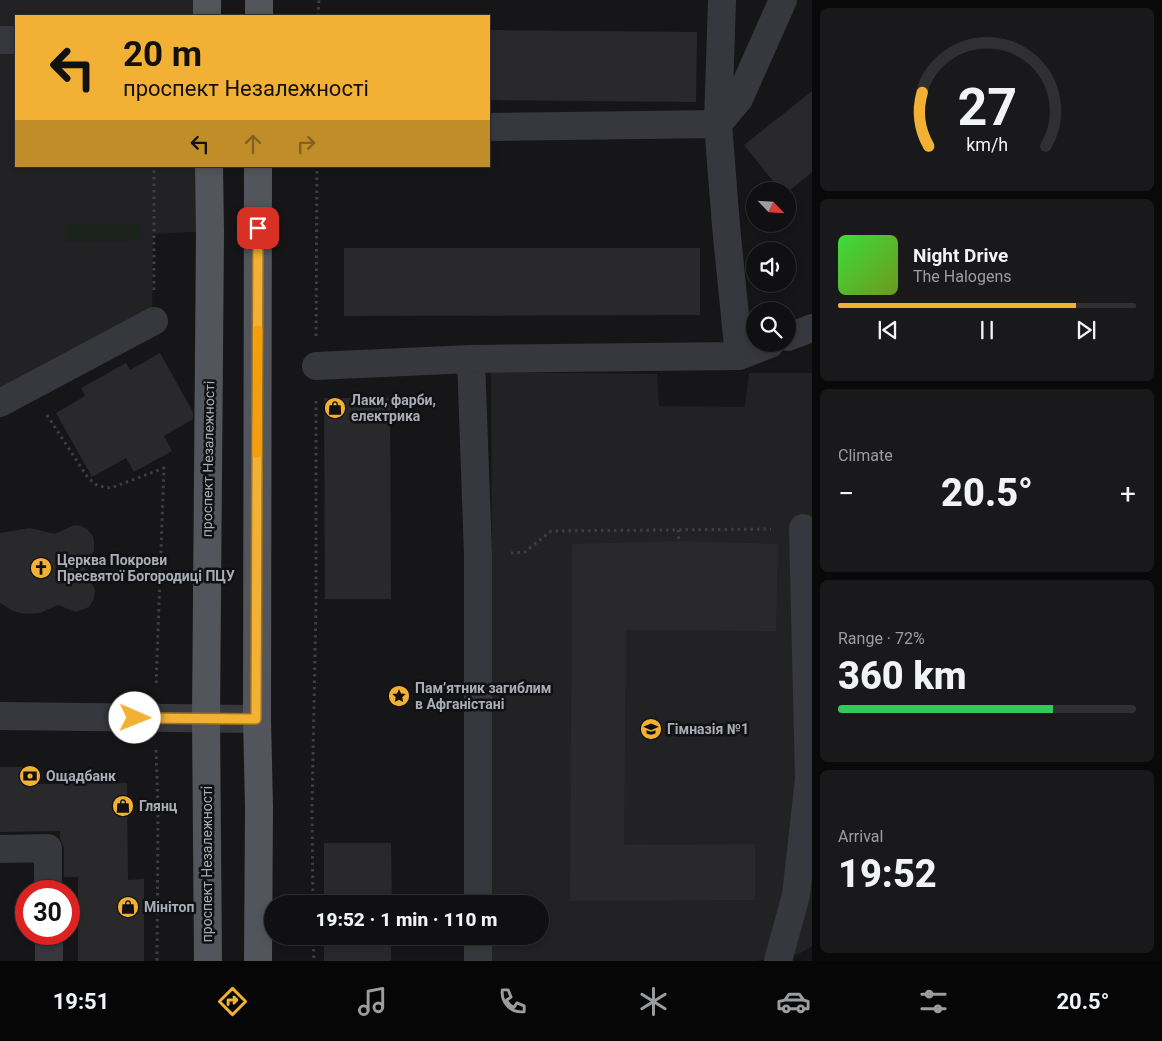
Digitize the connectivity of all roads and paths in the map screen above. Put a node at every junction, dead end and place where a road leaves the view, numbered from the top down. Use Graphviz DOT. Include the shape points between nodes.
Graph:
graph roads {
  1 [pos="207,0"];
  2 [pos="259,0"];
  3 [pos="318,0"];
  4 [pos="722,0"];
  5 [pos="783,0"];
  6 [pos="207,15"];
  7 [pos="258,15"];
  8 [pos="318,15"];
  9 [pos="0,40"];
  10 [pos="15,40"];
  11 [pos="718,124"];
  12 [pos="490,127"];
  13 [pos="154,167"];
  14 [pos="209,167"];
  15 [pos="258,167"];
  16 [pos="317,167"];
  17 [pos="154,321"];
  18 [pos="812,328"];
  19 [pos="796,334"];
  20 [pos="749,352"];
  21 [pos="739,356"];
  22 [pos="471,359"];
  23 [pos="316,366"];
  24 [pos="29,387"];
  25 [pos="0,403"];
  26 [pos="803,528"];
  27 [pos="678,530"];
  28 [pos="680,541"];
  29 [pos="478,555"];
  30 [pos="0,716"];
  31 [pos="154,718"];
  32 [pos="206,719"];
  33 [pos="256,719"];
  34 [pos="0,848"];
  35 [pos="48,880"];
  36 [pos="313,895"];
  37 [pos="478,895"];
  38 [pos="49,945"];
  39 [pos="313,945"];
  40 [pos="478,945"];
  41 [pos="49,961"];
  42 [pos="157,961"];
  43 [pos="208,961"];
  44 [pos="258,961"];
  45 [pos="314,961"];
  46 [pos="478,961"];
  47 [pos="778,961"];
  1 -- 6 [label="main road"];
  2 -- 7 [label="main road"];
  3 -- 8 [label="path"];
  4 -- 11 [label="street"];
  5 -- 11 [label="street" via="739,99"];
  9 -- 10 [label="street"];
  11 -- 12 [label="street"];
  11 -- 21 [label="street"];
  13 -- 17 [label="path"];
  14 -- 32 [label="main road, проспект Незалежності"];
  15 -- 33 [label="main road"];
  16 -- 23 [label="path"];
  17 -- 24 [label="street"];
  18 -- 19 [label="street"];
  20 -- 21 [label="street"];
  21 -- 22 [label="street"];
  22 -- 23 [label="street"];
  22 -- 29 [label="street"];
  23 -- 36 [label="path"];
  24 -- 25 [label="street"];
  24 -- 31 [label="path" via="88,478 98,486 111,488 164,468"];
  26 -- 27 [label="path"];
  26 -- 47 [label="street" via="809,779 796,895"];
  27 -- 28 [label="path"];
  27 -- 29 [label="path" via="551,531 525,552"];
  29 -- 37 [label="street"];
  30 -- 31 [label="street"];
  31 -- 32 [label="street"];
  31 -- 42 [label="path" via="158,808"];
  32 -- 33 [label="street"];
  32 -- 43 [label="main road, проспект Незалежності"];
  33 -- 44 [label="main road"];
  34 -- 35 [label="street" via="48,848"];
  38 -- 41 [label="street"];
  39 -- 45 [label="path"];
  40 -- 46 [label="street"];
}
